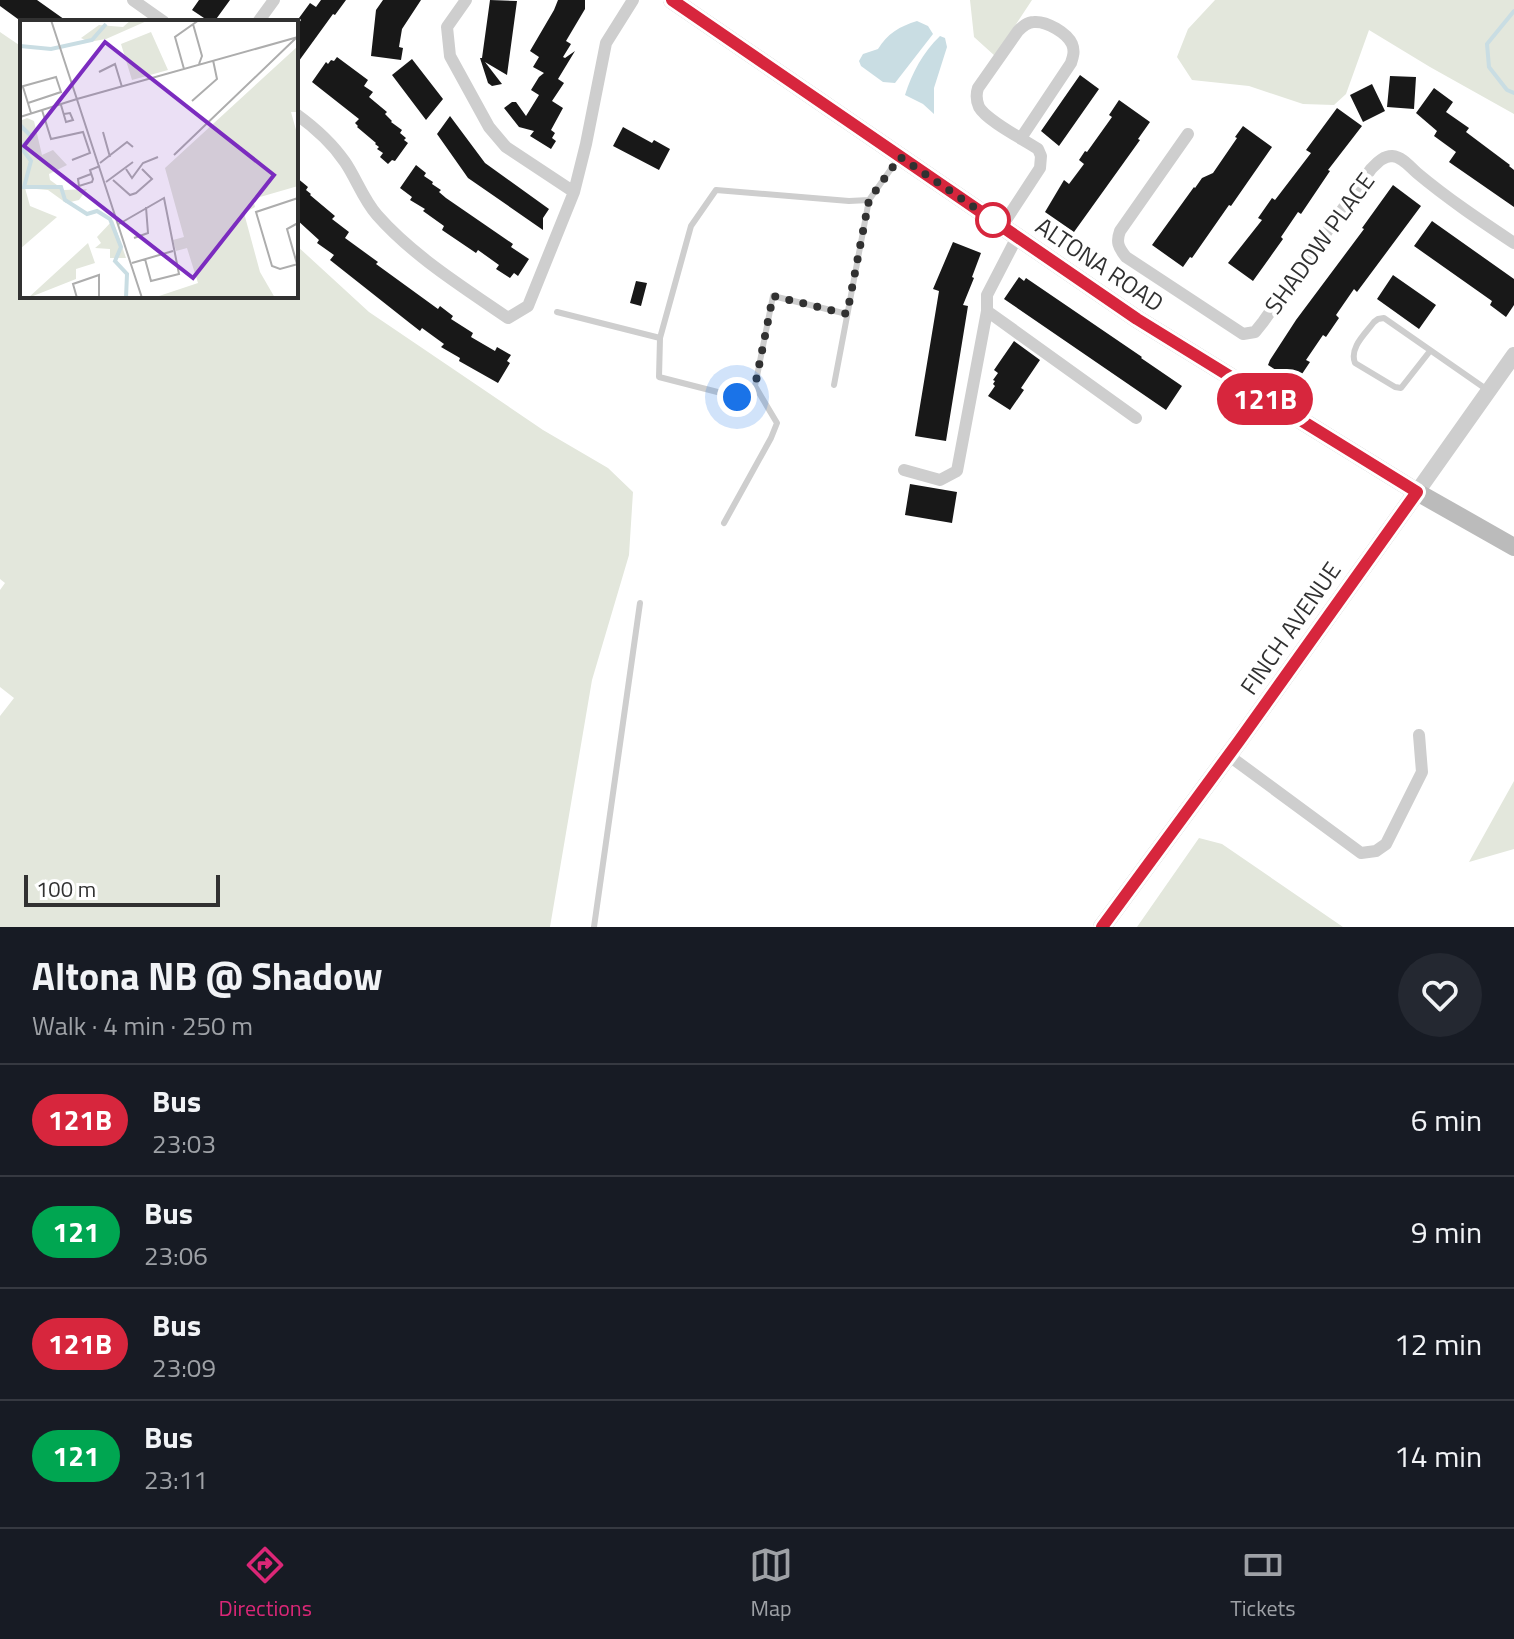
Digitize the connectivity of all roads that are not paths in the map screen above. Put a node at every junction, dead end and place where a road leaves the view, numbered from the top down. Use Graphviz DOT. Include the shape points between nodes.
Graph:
graph roads {
  1 [pos="133,0"];
  2 [pos="274,0"];
  3 [pos="466,0"];
  4 [pos="633,0"];
  5 [pos="672,0"];
  6 [pos="161,20"];
  7 [pos="259,20"];
  8 [pos="298,116"];
  9 [pos="1188,134"];
  10 [pos="1021,138"];
  11 [pos="900,157"];
  12 [pos="574,192"];
  13 [pos="869,200"];
  14 [pos="1009,232"];
  15 [pos="1514,243"];
  16 [pos="987,311"];
  17 [pos="557,312"];
  18 [pos="847,314"];
  19 [pos="660,338"];
  20 [pos="1430,351"];
  21 [pos="1514,355"];
  22 [pos="834,385"];
  23 [pos="755,386"];
  24 [pos="1488,391"];
  25 [pos="1136,418"];
  26 [pos="904,470"];
  27 [pos="1417,492"];
  28 [pos="724,523"];
  29 [pos="1514,547"];
  30 [pos="640,603"];
  31 [pos="1419,735"];
  32 [pos="1228,755"];
  33 [pos="594,927"];
  34 [pos="1102,927"];
  1 -- 6 [label="street"];
  2 -- 7 [label="street"];
  3 -- 12 [label="street" via="447,27 450,56 475,104 506,147"];
  4 -- 12 [label="street" via="606,43"];
  5 -- 11 [label="main road, ALTONA ROAD"];
  8 -- 12 [label="street" via="344,160 393,232 508,318 528,306"];
  9 -- 15 [label="street, SHADOW PLACE" via="1120,231 1119,248 1243,334 1255,332 1263,322 1383,158 1405,161"];
  10 -- 10 [label="street" via="979,107 978,88 1025,24 1048,24 1064,34 1074,53"];
  10 -- 14 [label="street" via="1038,149 1041,161"];
  11 -- 13 [label="lane"];
  11 -- 14 [label="main road, ALTONA ROAD"];
  13 -- 18 [label="lane"];
  13 -- 19 [label="lane" via="716,190 691,226"];
  14 -- 16 [label="street" via="987,295"];
  14 -- 27 [label="main road, ALTONA ROAD" via="1137,319"];
  16 -- 25 [label="street"];
  16 -- 26 [label="street" via="957,471 940,480"];
  17 -- 19 [label="lane"];
  18 -- 22 [label="lane"];
  18 -- 23 [label="lane" via="773,296"];
  19 -- 23 [label="lane" via="659,377 737,397"];
  20 -- 20 [label="lane" via="1401,388 1353,358 1374,322 1384,318"];
  20 -- 24 [label="lane"];
  21 -- 24 [label="street, FINCH AVENUE"];
  23 -- 28 [label="lane" via="777,423"];
  24 -- 27 [label="street, FINCH AVENUE"];
  27 -- 29 [label="main road, ALTONA ROAD"];
  27 -- 32 [label="main road, FINCH AVENUE"];
  30 -- 33 [label="lane"];
  31 -- 32 [label="street" via="1422,772 1386,844 1361,853"];
  32 -- 34 [label="main road, FINCH AVENUE"];
}
